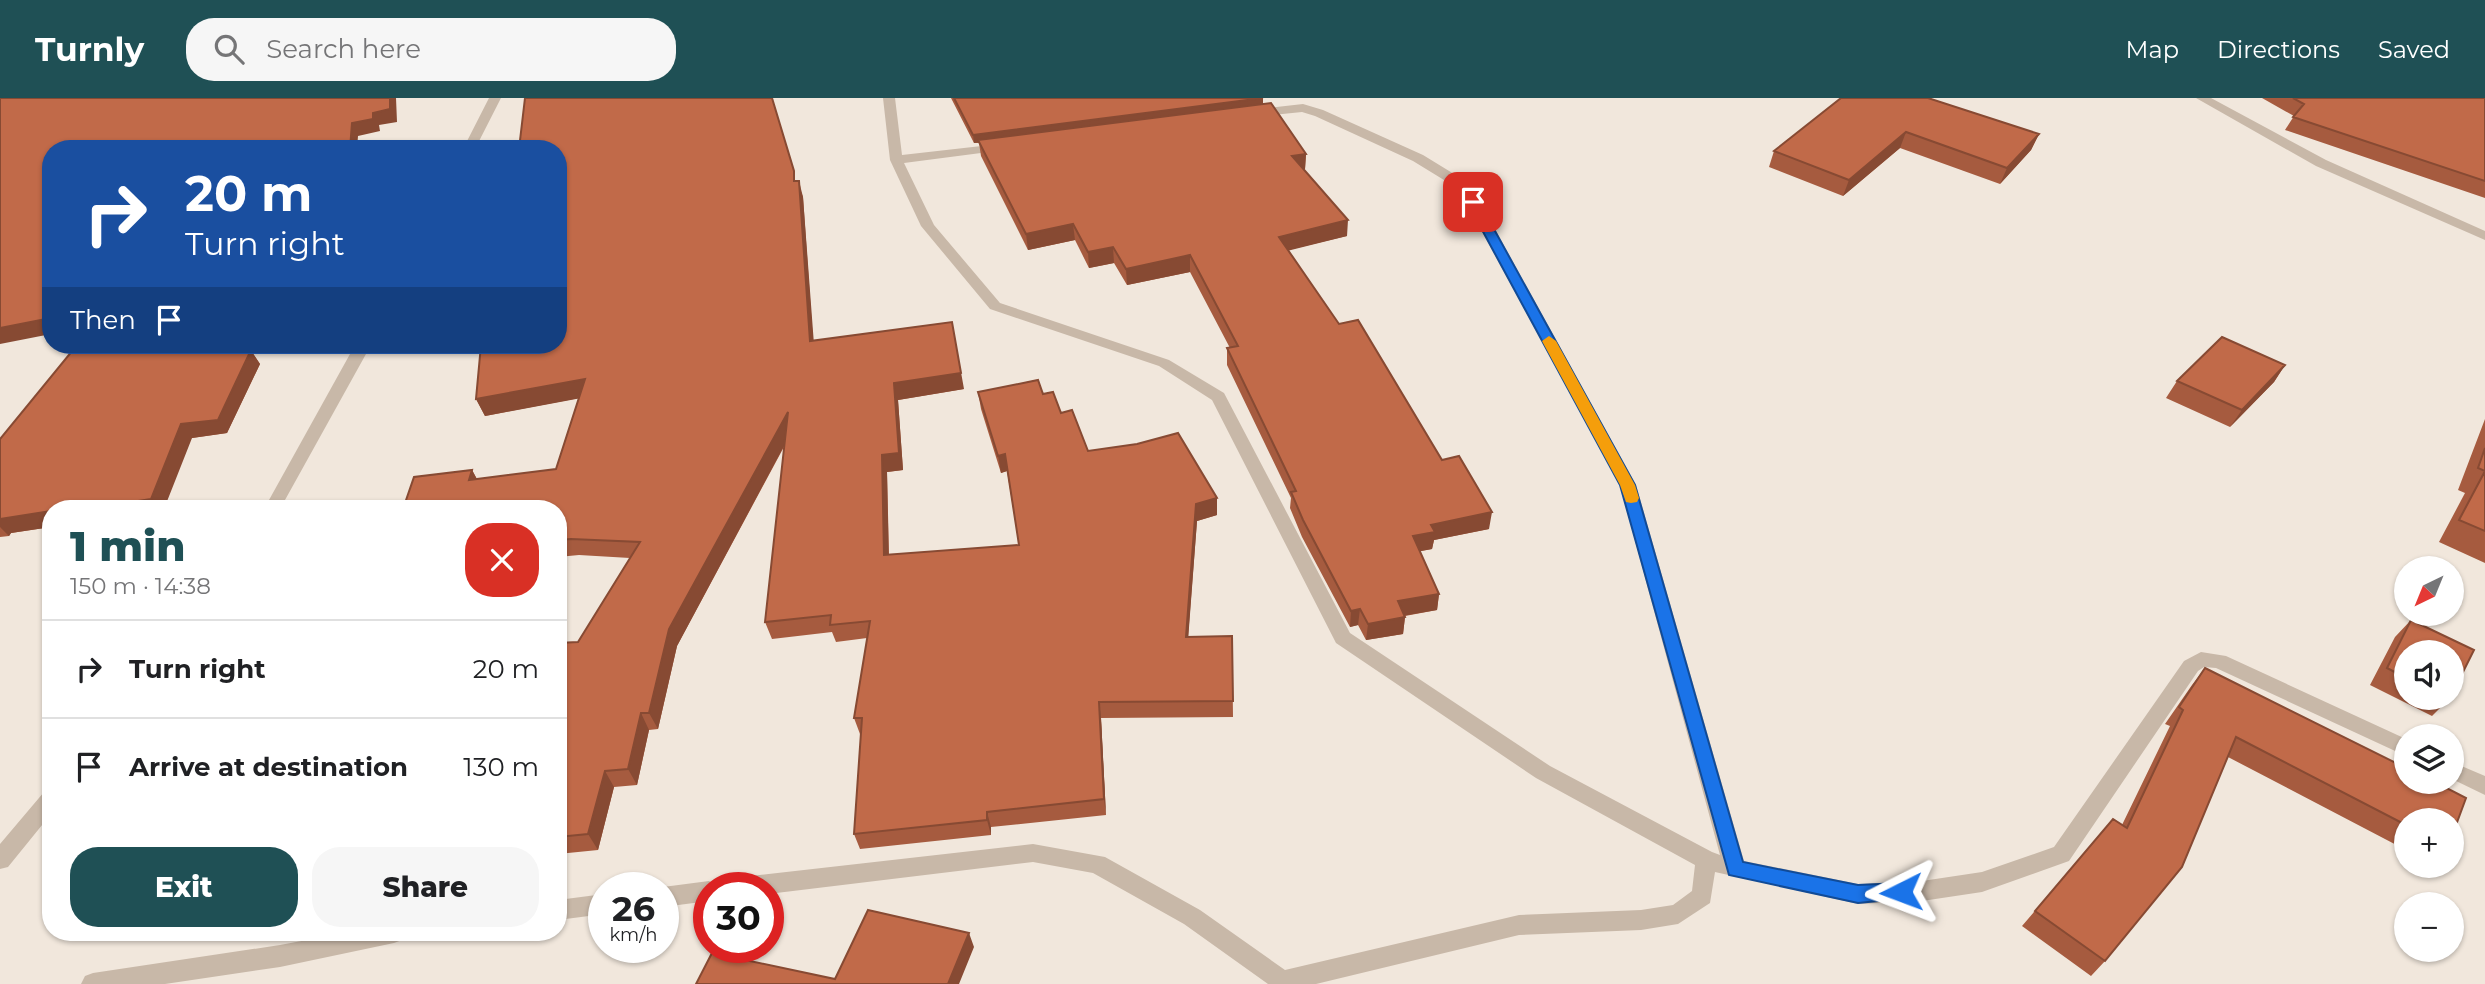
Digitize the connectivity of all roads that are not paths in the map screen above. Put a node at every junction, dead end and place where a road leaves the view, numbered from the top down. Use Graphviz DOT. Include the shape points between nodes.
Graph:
graph roads {
  1 [pos="495,98"];
  2 [pos="889,98"];
  3 [pos="2202,98"];
  4 [pos="1240,115"];
  5 [pos="474,140"];
  6 [pos="1020,144"];
  7 [pos="896,160"];
  8 [pos="2485,236"];
  9 [pos="358,354"];
  10 [pos="277,500"];
  11 [pos="2394,742"];
  12 [pos="2464,776"];
  13 [pos="2485,786"];
  14 [pos="42,809"];
  15 [pos="0,860"];
  16 [pos="1706,860"];
  17 [pos="1735,869"];
  18 [pos="784,882"];
  19 [pos="588,906"];
  20 [pos="567,909"];
  21 [pos="354,941"];
  22 [pos="1285,982"];
  23 [pos="93,984"];
  1 -- 5 [label="street"];
  2 -- 7 [label="street"];
  3 -- 8 [label="street" via="2321,163"];
  4 -- 17 [label="street" via="1303,108 1319,113 1418,158 1449,177 1473,202 1628,485"];
  6 -- 7 [label="street"];
  7 -- 16 [label="street" via="928,226 995,306 1164,363 1217,397 1343,638 1544,772"];
  9 -- 10 [label="street"];
  11 -- 17 [label="street" via="2219,662 2201,659 2191,666 2060,854 1982,882 1858,894"];
  12 -- 13 [label="street"];
  14 -- 15 [label="street"];
  16 -- 17 [label="street"];
  16 -- 22 [label="street" via="1702,896 1678,915 1519,925"];
  18 -- 22 [label="street" via="1033,853 1097,864 1192,917"];
  19 -- 20 [label="street"];
  21 -- 23 [label="street"];
}
